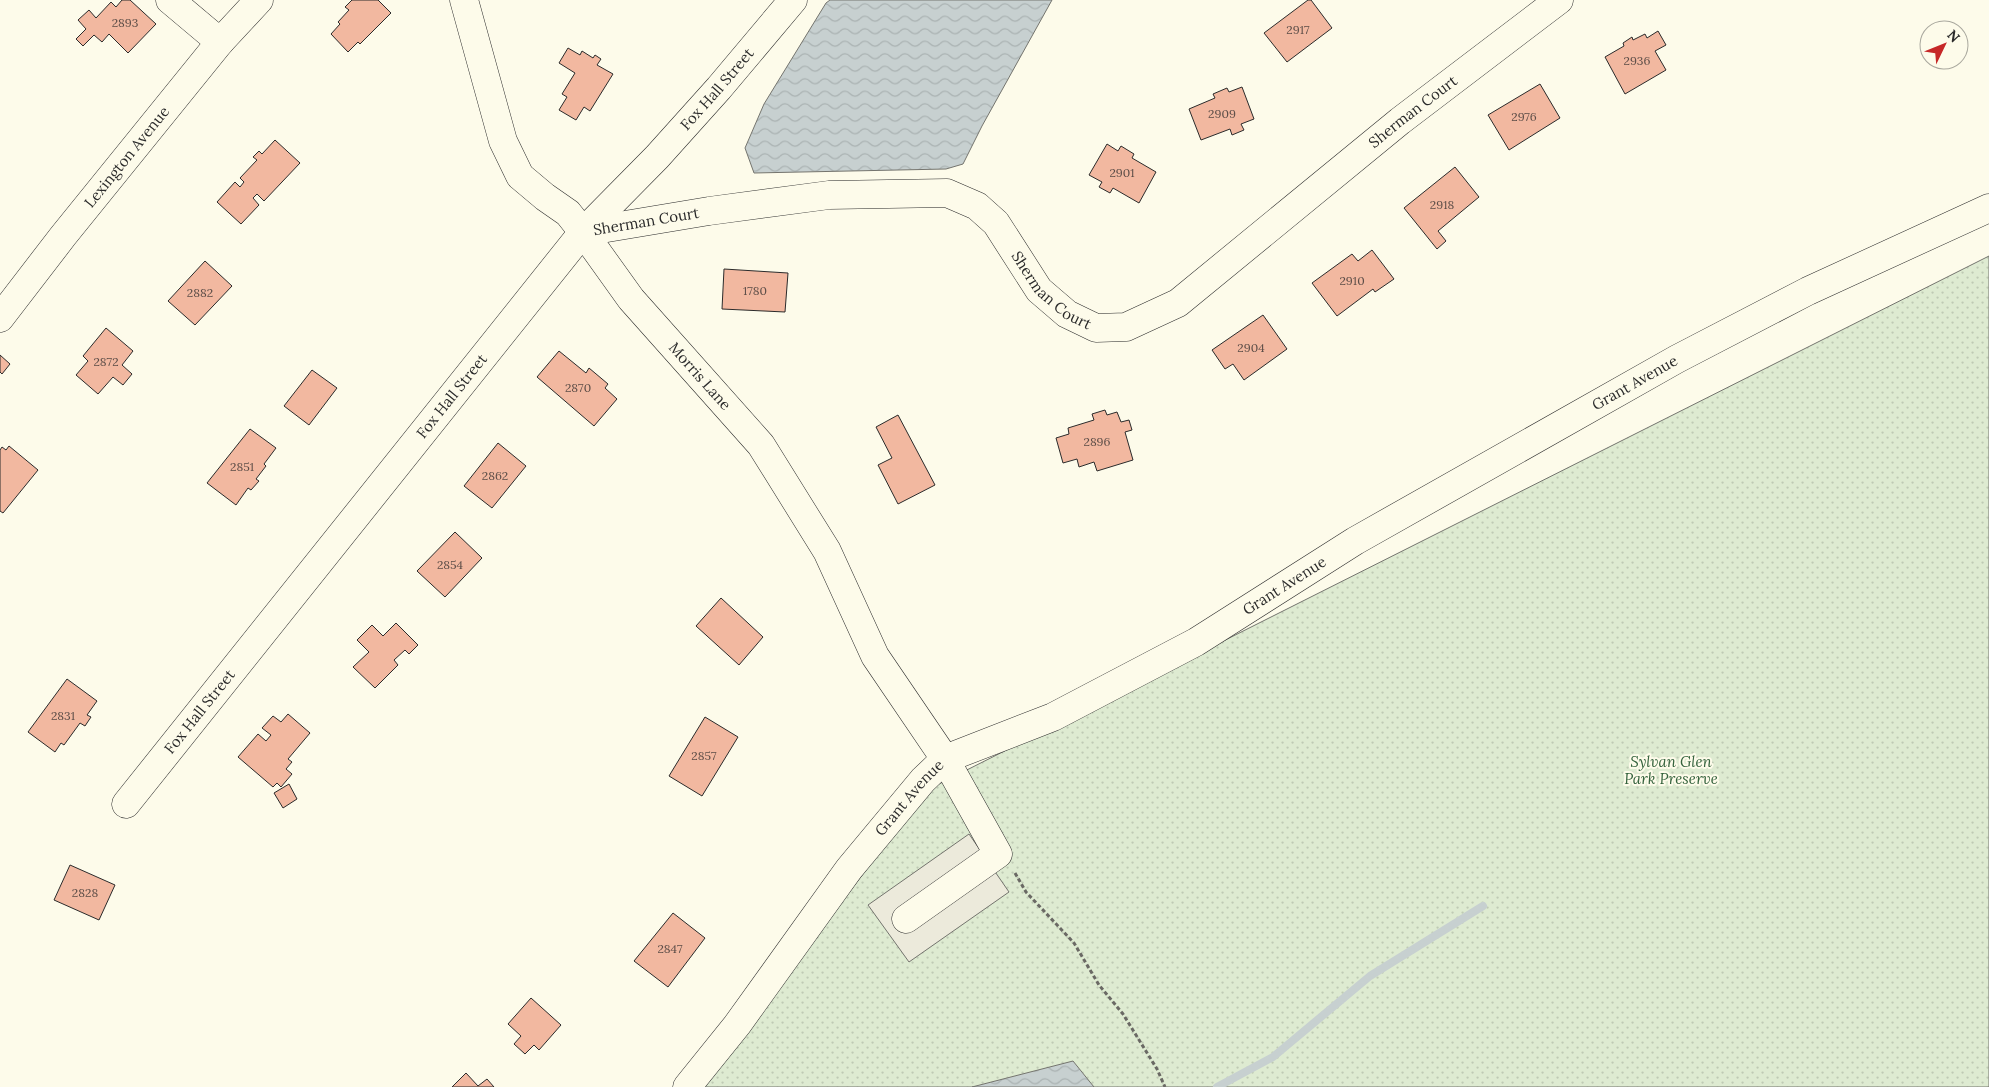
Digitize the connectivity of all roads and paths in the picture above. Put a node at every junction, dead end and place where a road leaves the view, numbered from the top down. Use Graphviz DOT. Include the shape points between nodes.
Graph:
graph roads {
  1 [pos="170,0"];
  2 [pos="260,0"];
  3 [pos="464,0"];
  4 [pos="792,0"];
  5 [pos="1559,0"];
  6 [pos="220,42"];
  7 [pos="1989,208"];
  8 [pos="583,232"];
  9 [pos="0,318"];
  10 [pos="945,759"];
  11 [pos="126,804"];
  12 [pos="998,854"];
  13 [pos="906,919"];
  14 [pos="687,1087"];
  15 [pos="1165,1087"];
  1 -- 6 [label="street"];
  2 -- 6 [label="street, Lexington Avenue"];
  3 -- 8 [label="street, Morris Lane" via="503,141 520,176 568,213"];
  4 -- 8 [label="street, Fox Hall Street" via="657,157"];
  5 -- 8 [label="street, Sherman Court" via="1400,120 1178,303 1126,327 1096,328 1067,314 1039,290 996,224 977,206 946,194 829,195"];
  6 -- 9 [label="street, Lexington Avenue"];
  7 -- 10 [label="street, Grant Avenue" via="1808,291 1678,359 1355,541 1187,646 1052,717"];
  8 -- 10 [label="street, Morris Lane" via="631,299 761,445 827,551 875,656"];
  8 -- 11 [label="street, Fox Hall Street"];
  10 -- 12 [label="street, Morris Lane"];
  10 -- 14 [label="street, Grant Avenue" via="923,780 849,869 737,1025"];
  12 -- 13 [label="street"];
  12 -- 15 [label="path" via="1026,892 1074,943 1157,1069"];
}
